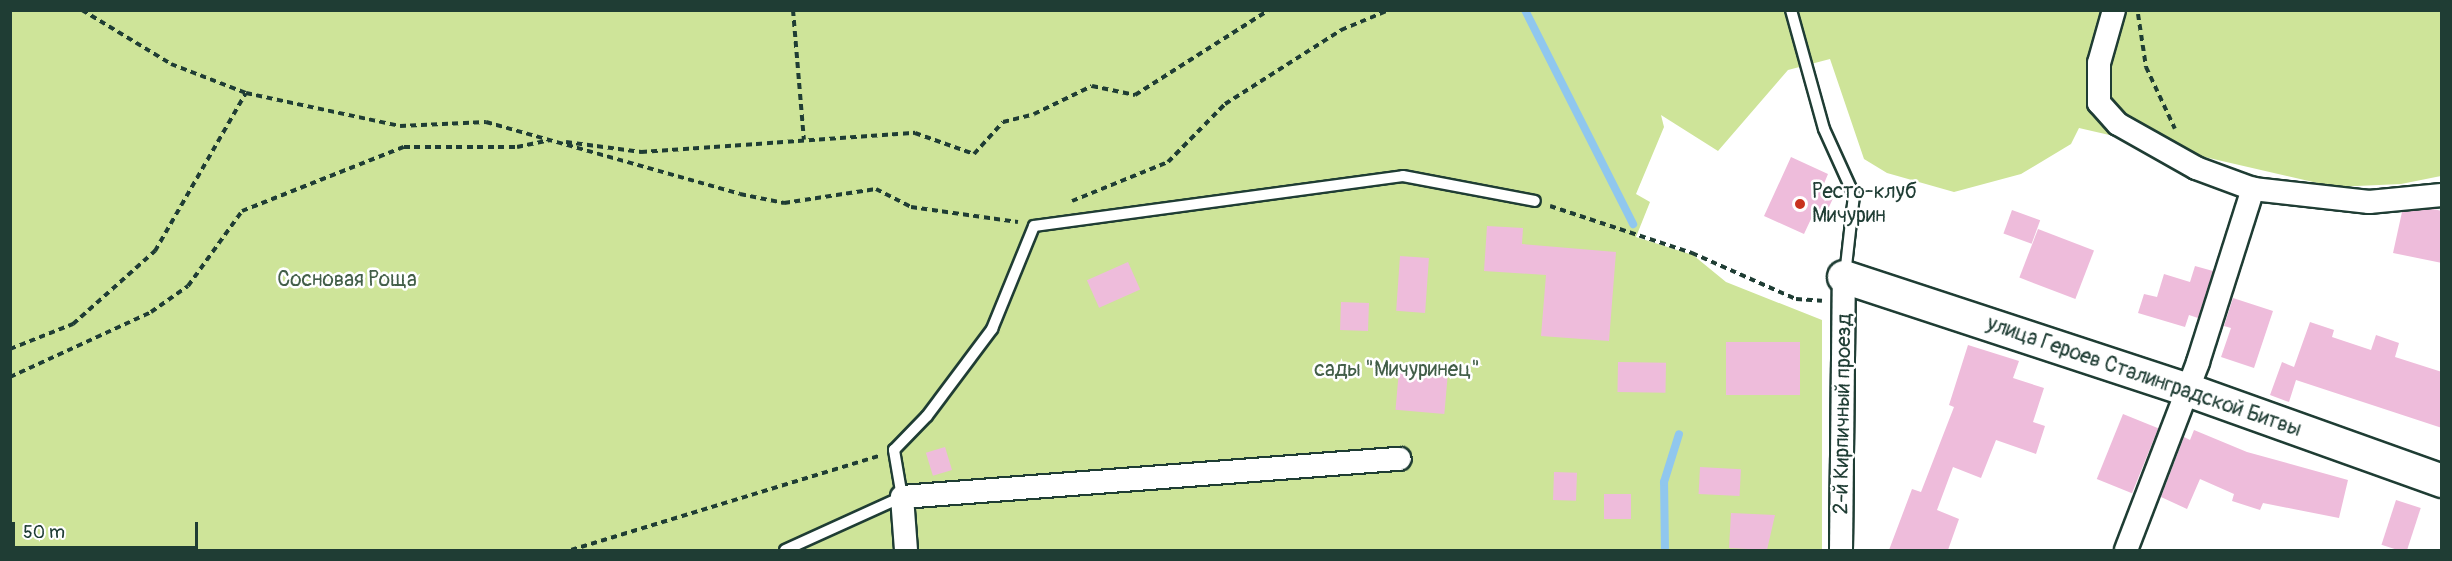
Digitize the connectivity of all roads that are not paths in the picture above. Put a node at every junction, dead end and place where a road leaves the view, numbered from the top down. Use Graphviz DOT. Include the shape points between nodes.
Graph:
graph roads {
  1 [pos="1791,10"];
  2 [pos="2114,10"];
  3 [pos="2253,189"];
  4 [pos="2442,195"];
  5 [pos="1535,201"];
  6 [pos="1839,289"];
  7 [pos="2188,390"];
  8 [pos="1400,459"];
  9 [pos="2442,481"];
  10 [pos="902,497"];
  11 [pos="785,550"];
  12 [pos="906,550"];
  13 [pos="1841,550"];
  14 [pos="2126,550"];
  1 -- 6 [label="lane" via="1824,129 1854,195"];
  2 -- 3 [label="street" via="2099,63 2099,103 2118,124 2196,168"];
  3 -- 4 [label="street" via="2369,202"];
  3 -- 7 [label="street"];
  5 -- 10 [label="lane" via="1403,176 1034,226 992,329 927,416 894,450"];
  6 -- 7 [label="street, улица Героев Сталинградской Битвы"];
  6 -- 13 [label="street, 2-й Кирпичный проезд"];
  7 -- 9 [label="street, улица Героев Сталинградской Битвы"];
  7 -- 14 [label="street"];
  8 -- 10 [label="street"];
  10 -- 11 [label="lane"];
  10 -- 12 [label="street"];
}
